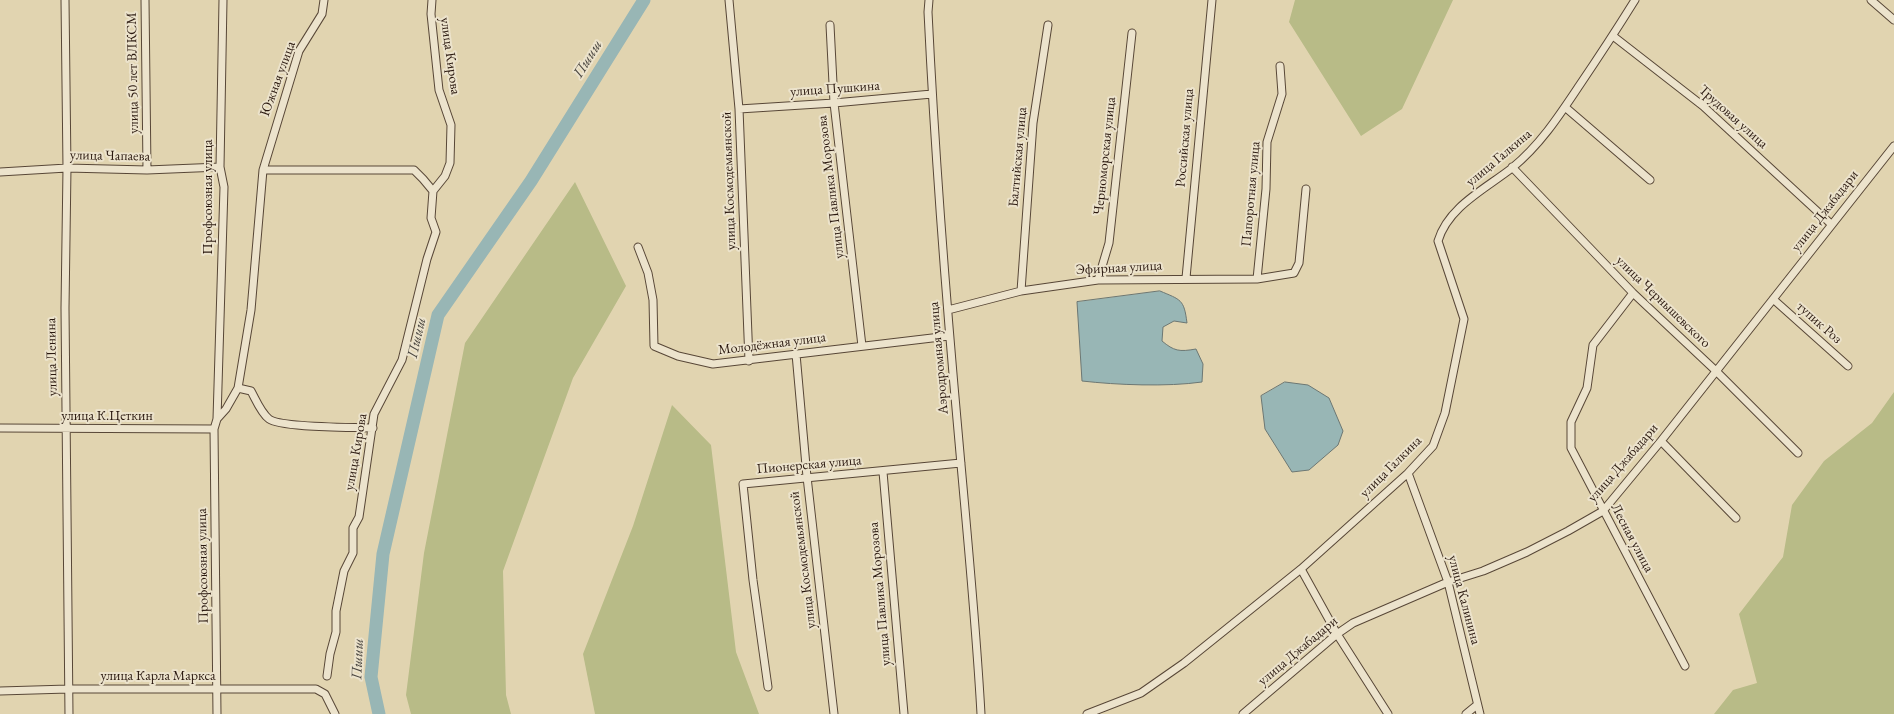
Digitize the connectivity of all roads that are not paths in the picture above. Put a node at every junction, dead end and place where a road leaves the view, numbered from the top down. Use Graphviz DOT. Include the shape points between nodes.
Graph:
graph roads {
  1 [pos="65,0"];
  2 [pos="145,0"];
  3 [pos="223,0"];
  4 [pos="324,0"];
  5 [pos="432,0"];
  6 [pos="729,0"];
  7 [pos="929,0"];
  8 [pos="1212,0"];
  9 [pos="1635,0"];
  10 [pos="1871,0"];
  11 [pos="1894,20"];
  12 [pos="830,25"];
  13 [pos="1048,25"];
  14 [pos="1132,33"];
  15 [pos="1613,36"];
  16 [pos="1280,66"];
  17 [pos="932,94"];
  18 [pos="834,103"];
  19 [pos="1565,107"];
  20 [pos="739,109"];
  21 [pos="1894,146"];
  22 [pos="220,167"];
  23 [pos="1512,167"];
  24 [pos="67,168"];
  25 [pos="147,170"];
  26 [pos="262,170"];
  27 [pos="0,172"];
  28 [pos="1650,180"];
  29 [pos="1306,190"];
  30 [pos="433,191"];
  31 [pos="1831,224"];
  32 [pos="638,247"];
  33 [pos="1186,278"];
  34 [pos="1257,279"];
  35 [pos="1098,280"];
  36 [pos="1021,291"];
  37 [pos="1633,293"];
  38 [pos="1773,298"];
  39 [pos="948,310"];
  40 [pos="949,336"];
  41 [pos="862,346"];
  42 [pos="796,354"];
  43 [pos="749,361"];
  44 [pos="1848,366"];
  45 [pos="1716,371"];
  46 [pos="238,388"];
  47 [pos="217,419"];
  48 [pos="0,428"];
  49 [pos="66,428"];
  50 [pos="373,428"];
  51 [pos="214,429"];
  52 [pos="1661,441"];
  53 [pos="1798,453"];
  54 [pos="961,463"];
  55 [pos="883,472"];
  56 [pos="1408,473"];
  57 [pos="807,477"];
  58 [pos="1603,511"];
  59 [pos="1736,518"];
  60 [pos="1301,569"];
  61 [pos="1448,582"];
  62 [pos="1337,634"];
  63 [pos="1684,666"];
  64 [pos="327,676"];
  65 [pos="768,687"];
  66 [pos="68,689"];
  67 [pos="217,689"];
  68 [pos="0,691"];
  69 [pos="1477,705"];
  70 [pos="69,714"];
  71 [pos="217,714"];
  72 [pos="334,714"];
  73 [pos="834,714"];
  74 [pos="904,714"];
  75 [pos="981,714"];
  76 [pos="1087,714"];
  77 [pos="1244,714"];
  78 [pos="1388,714"];
  79 [pos="1466,714"];
  80 [pos="1480,714"];
  1 -- 24 [label="street, улица Ленина"];
  2 -- 25 [label="street, улица 50 лет ВЛКСМ"];
  3 -- 22 [label="street, Профсоюзная улица"];
  4 -- 26 [label="street, Южная улица" via="322,14 299,51"];
  5 -- 30 [label="street, улица Кирова" via="431,14 439,90 451,126 450,163 445,176"];
  6 -- 20 [label="street, улица Космодемьянской"];
  7 -- 17 [label="street, Аэродромная улица"];
  8 -- 33 [label="street, Российская улица"];
  9 -- 15 [label="street, улица Галкина"];
  10 -- 11 [label="street"];
  12 -- 18 [label="street, улица Павлика Морозова"];
  13 -- 36 [label="street, Балтийская улица" via="1033,123"];
  14 -- 35 [label="street, Черноморская улица" via="1109,243"];
  15 -- 19 [label="street, улица Галкина"];
  15 -- 31 [label="street, Трудовая улица" via="1703,106"];
  16 -- 34 [label="street, Папоротная улица" via="1282,94 1267,142 1266,189"];
  17 -- 18 [label="street, улица Пушкина"];
  17 -- 39 [label="street, Аэродромная улица"];
  18 -- 20 [label="street, улица Пушкина"];
  18 -- 41 [label="street, улица Павлика Морозова"];
  19 -- 23 [label="street, улица Галкина" via="1548,133"];
  19 -- 28 [label="street"];
  20 -- 43 [label="street, улица Космодемьянской"];
  21 -- 31 [label="street, улица Джабадари"];
  22 -- 25 [label="street, улица Чапаева"];
  22 -- 47 [label="street, Профсоюзная улица" via="224,187"];
  23 -- 37 [label="street, улица Чернышевского"];
  23 -- 56 [label="street, улица Галкина" via="1458,210 1446,222 1441,232 1438,241 1464,319 1445,413 1433,446"];
  24 -- 25 [label="street, улица Чапаева"];
  24 -- 27 [label="street, улица Чапаева"];
  24 -- 49 [label="street, улица Ленина"];
  26 -- 30 [label="street" via="414,170"];
  26 -- 46 [label="street, Профсоюзная улица" via="251,310"];
  29 -- 34 [label="street, Эфирная улица" via="1299,263 1294,273"];
  30 -- 50 [label="street, улица Кирова" via="431,218 436,232 427,258 402,360 374,414"];
  31 -- 38 [label="street, улица Джабадари"];
  32 -- 43 [label="street, Молодёжная улица" via="648,273 652,294 654,346 678,356 713,364"];
  33 -- 34 [label="street, Эфирная улица"];
  33 -- 35 [label="street, Эфирная улица"];
  35 -- 36 [label="street, Эфирная улица"];
  36 -- 39 [label="street, Эфирная улица"];
  37 -- 45 [label="street, улица Чернышевского"];
  37 -- 58 [label="street, Лесная улица" via="1593,345 1587,388 1571,422 1570,448"];
  38 -- 44 [label="street, тупик Роз"];
  38 -- 45 [label="street, улица Джабадари"];
  39 -- 40 [label="street, Аэродромная улица"];
  40 -- 41 [label="street, Молодёжная улица"];
  40 -- 54 [label="street, Аэродромная улица"];
  41 -- 42 [label="street, Молодёжная улица"];
  42 -- 43 [label="street, Молодёжная улица"];
  42 -- 57 [label="street, улица Космодемьянской"];
  45 -- 52 [label="street, улица Джабадари"];
  45 -- 53 [label="street, улица Чернышевского"];
  46 -- 47 [label="street, Профсоюзная улица"];
  46 -- 50 [label="street" via="251,391 270,420 302,426"];
  47 -- 51 [label="street, Профсоюзная улица"];
  48 -- 49 [label="street, улица К.Цеткин"];
  49 -- 51 [label="street, улица К.Цеткин"];
  49 -- 66 [label="street, улица Ленина"];
  50 -- 64 [label="street, улица Кирова" via="358,517 353,528 353,553 344,571"];
  51 -- 67 [label="street, Профсоюзная улица"];
  52 -- 58 [label="street, улица Джабадари"];
  52 -- 59 [label="street"];
  54 -- 55 [label="street, Пионерская улица"];
  54 -- 75 [label="street, Аэродромная улица" via="978,643"];
  55 -- 57 [label="street, Пионерская улица"];
  55 -- 74 [label="street, улица Павлика Морозова"];
  56 -- 60 [label="street, улица Галкина"];
  56 -- 61 [label="street, улица Калинина"];
  57 -- 65 [label="street, Пионерская улица" via="743,484"];
  57 -- 73 [label="street, улица Космодемьянской"];
  58 -- 61 [label="street, улица Джабадари" via="1526,552 1483,571"];
  58 -- 63 [label="street, Лесная улица"];
  60 -- 62 [label="street"];
  60 -- 76 [label="street, улица Галкина" via="1184,663 1141,693"];
  61 -- 62 [label="street, улица Джабадари" via="1353,623"];
  61 -- 69 [label="street, улица Калинина"];
  62 -- 77 [label="street, улица Джабадари"];
  62 -- 78 [label="street"];
  66 -- 67 [label="street, улица Карла Маркса"];
  66 -- 68 [label="street, улица Карла Маркса"];
  66 -- 70 [label="street, улица Ленина"];
  67 -- 71 [label="street, Профсоюзная улица"];
  67 -- 72 [label="street, улица Карла Маркса" via="316,689 325,694"];
  69 -- 79 [label="street"];
  69 -- 80 [label="street, улица Калинина"];
}
